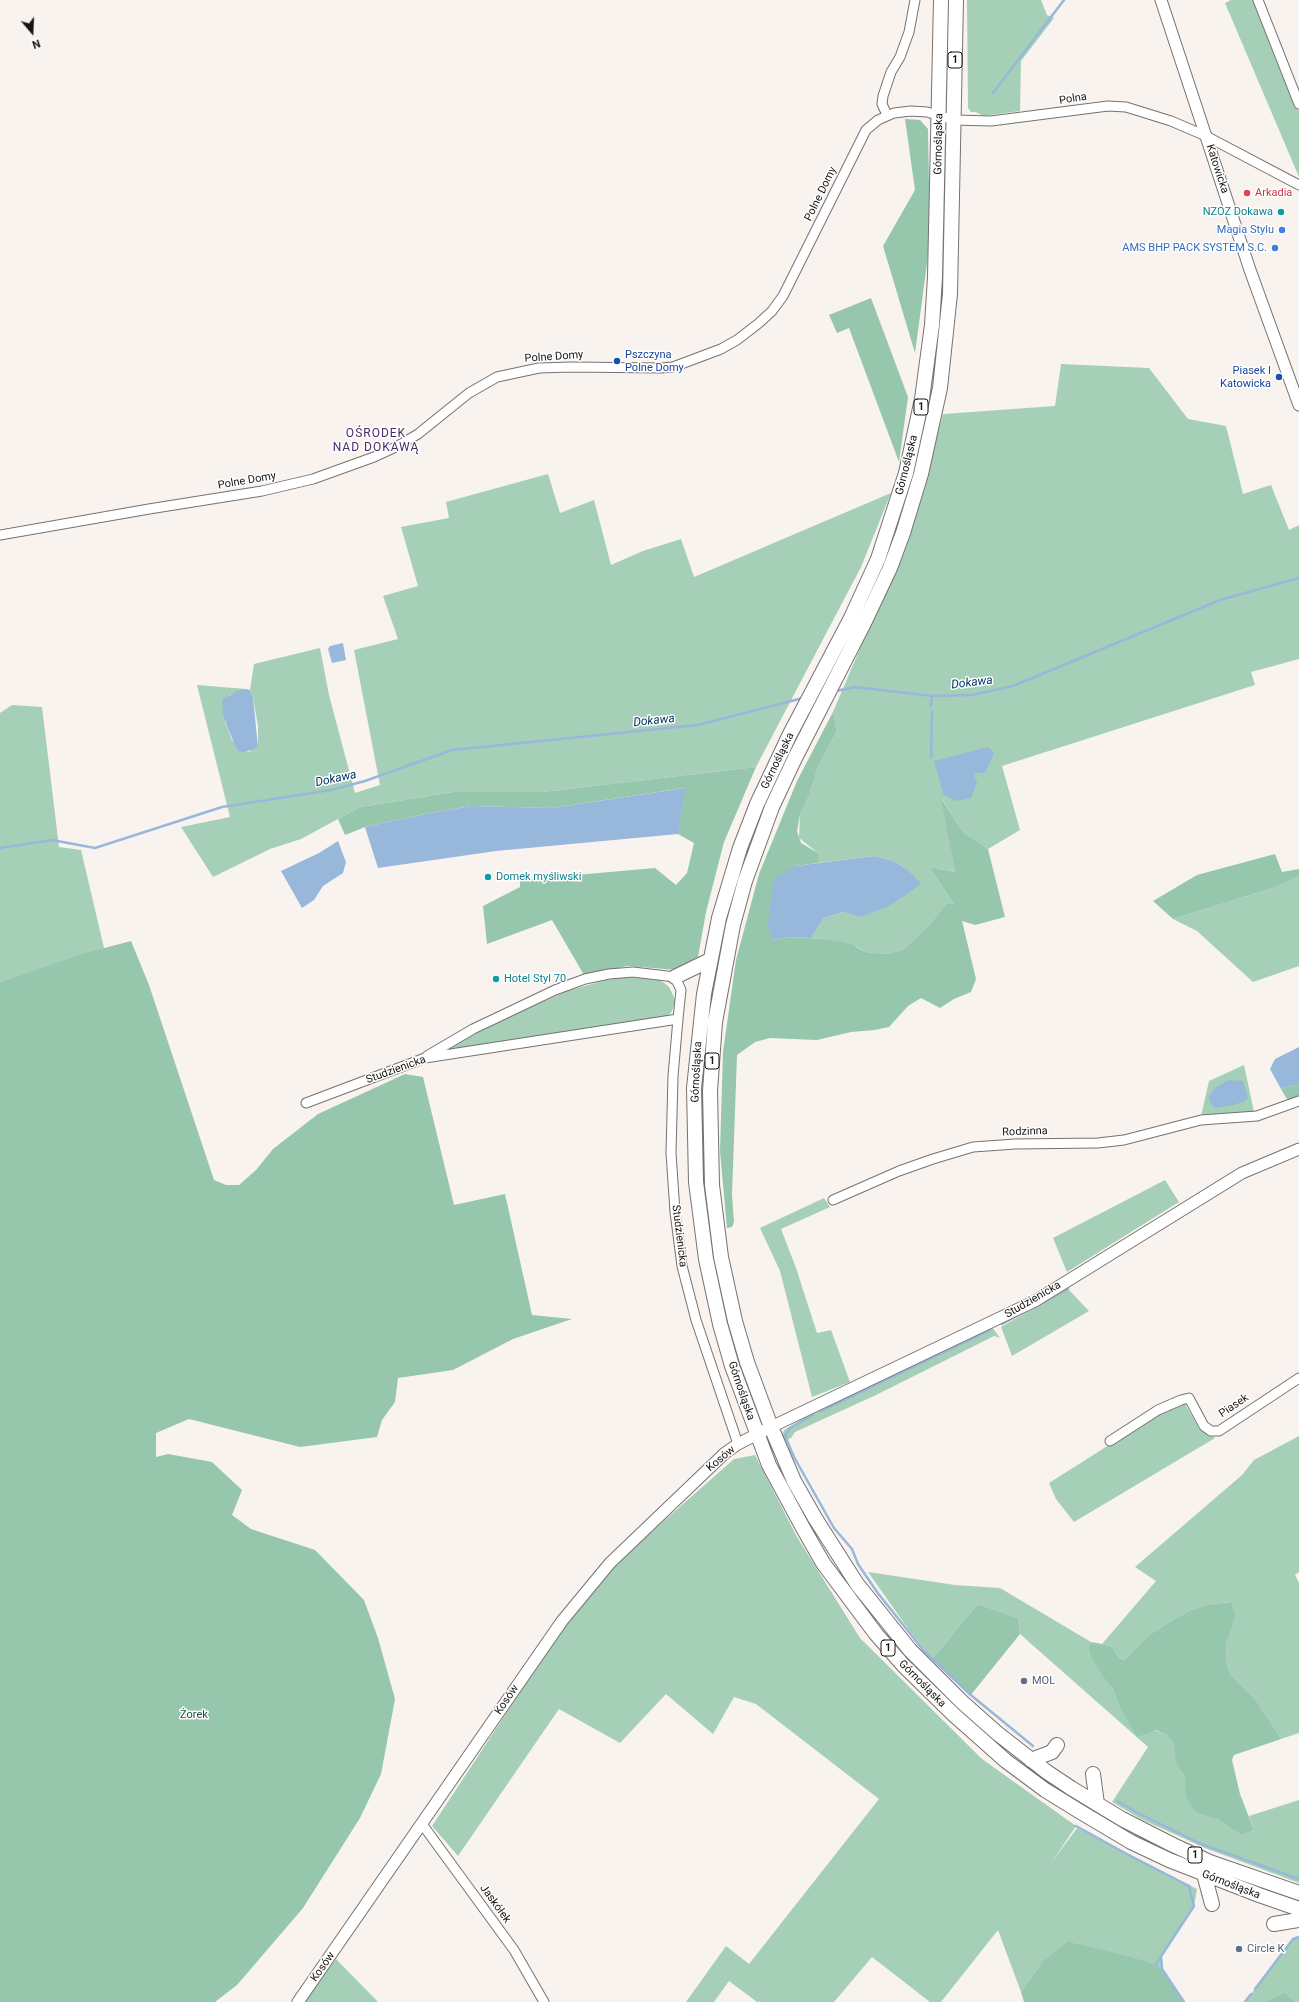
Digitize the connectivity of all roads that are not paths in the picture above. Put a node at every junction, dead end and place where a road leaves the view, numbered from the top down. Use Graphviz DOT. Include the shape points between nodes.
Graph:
graph roads {
  1 [pos="915,0"];
  2 [pos="941,0"];
  3 [pos="956,0"];
  4 [pos="1161,0"];
  5 [pos="1258,0"];
  6 [pos="1299,104"];
  7 [pos="887,115"];
  8 [pos="939,117"];
  9 [pos="954,120"];
  10 [pos="1206,136"];
  11 [pos="1299,185"];
  12 [pos="1299,405"];
  13 [pos="0,536"];
  14 [pos="710,960"];
  15 [pos="675,977"];
  16 [pos="678,1019"];
  17 [pos="425,1058"];
  18 [pos="1299,1101"];
  19 [pos="306,1103"];
  20 [pos="1299,1149"];
  21 [pos="833,1200"];
  22 [pos="1299,1378"];
  23 [pos="771,1427"];
  24 [pos="756,1435"];
  25 [pos="1110,1441"];
  26 [pos="738,1444"];
  27 [pos="1057,1745"];
  28 [pos="1031,1760"];
  29 [pos="1093,1774"];
  30 [pos="1097,1804"];
  31 [pos="422,1824"];
  32 [pos="1204,1874"];
  33 [pos="1299,1893"];
  34 [pos="1212,1904"];
  35 [pos="1299,1909"];
  36 [pos="1299,1920"];
  37 [pos="1274,1924"];
  38 [pos="298,2002"];
  39 [pos="544,2002"];
  1 -- 7 [label="street" via="900,57 891,72 883,96 882,104"];
  2 -- 8 [label="main road, Górnośląska / 1"];
  3 -- 9 [label="main road, Górnośląska / 1"];
  4 -- 10 [label="street, Katowicka"];
  5 -- 6 [label="street"];
  7 -- 8 [label="street, Polne Domy" via="912,111 927,112"];
  7 -- 13 [label="street, Polne Domy" via="871,124 860,139 783,296 759,323 720,349 673,367 539,368 497,378 463,398 396,448 313,479 262,491"];
  8 -- 9 [label="street, Polna"];
  8 -- 14 [label="main road, Górnośląska / 1" via="932,325 922,399 906,473 881,551 851,618 768,781 740,848 719,918"];
  9 -- 10 [label="street, Polna" via="991,121 1108,106 1126,107 1171,121"];
  9 -- 23 [label="main road, Górnośląska / 1" via="948,325 940,388 919,481 892,561 865,621 772,807 745,881 715,1022 710,1152 721,1257 738,1335"];
  10 -- 11 [label="street, Polna"];
  10 -- 12 [label="street, Katowicka" via="1250,270"];
  14 -- 15 [label="main road"];
  14 -- 24 [label="main road, Górnośląska / 1" via="696,1069 696,1182 706,1259 720,1324"];
  15 -- 16 [label="street, Studzienicka" via="681,990"];
  15 -- 17 [label="street" via="633,972 585,979 555,990 472,1029"];
  16 -- 17 [label="street, Studzienicka"];
  16 -- 26 [label="street, Studzienicka" via="673,1076 671,1153 682,1266 696,1320"];
  17 -- 19 [label="street, Studzienicka"];
  18 -- 21 [label="street, Rodzinna" via="1256,1116 1201,1120 1124,1140 973,1147 899,1171"];
  20 -- 23 [label="street, Studzienicka" via="1242,1173 1034,1301"];
  22 -- 25 [label="street, Piasek" via="1219,1431 1211,1432 1204,1426 1189,1398 1158,1410"];
  23 -- 24 [label="street, Studzienicka"];
  23 -- 28 [label="main road, Górnośląska / 1" via="794,1481 815,1518 857,1584 885,1621 923,1664 962,1702"];
  24 -- 26 [label="street, Kosów"];
  24 -- 32 [label="main road, Górnośląska / 1" via="781,1487 823,1562 876,1634 928,1691 1006,1761 1045,1790 1131,1842"];
  26 -- 31 [label="street, Kosów" via="633,1540 590,1586 562,1621"];
  27 -- 28 [label="main road" via="1052,1752"];
  28 -- 30 [label="main road, Górnośląska / 1"];
  29 -- 30 [label="main road"];
  30 -- 33 [label="main road, Górnośląska / 1" via="1142,1830 1210,1862"];
  31 -- 38 [label="street, Kosów"];
  31 -- 39 [label="street, Jaskółek" via="514,1950"];
  32 -- 34 [label="main road"];
  32 -- 35 [label="main road, Górnośląska / 1"];
  36 -- 37 [label="main road"];
}
